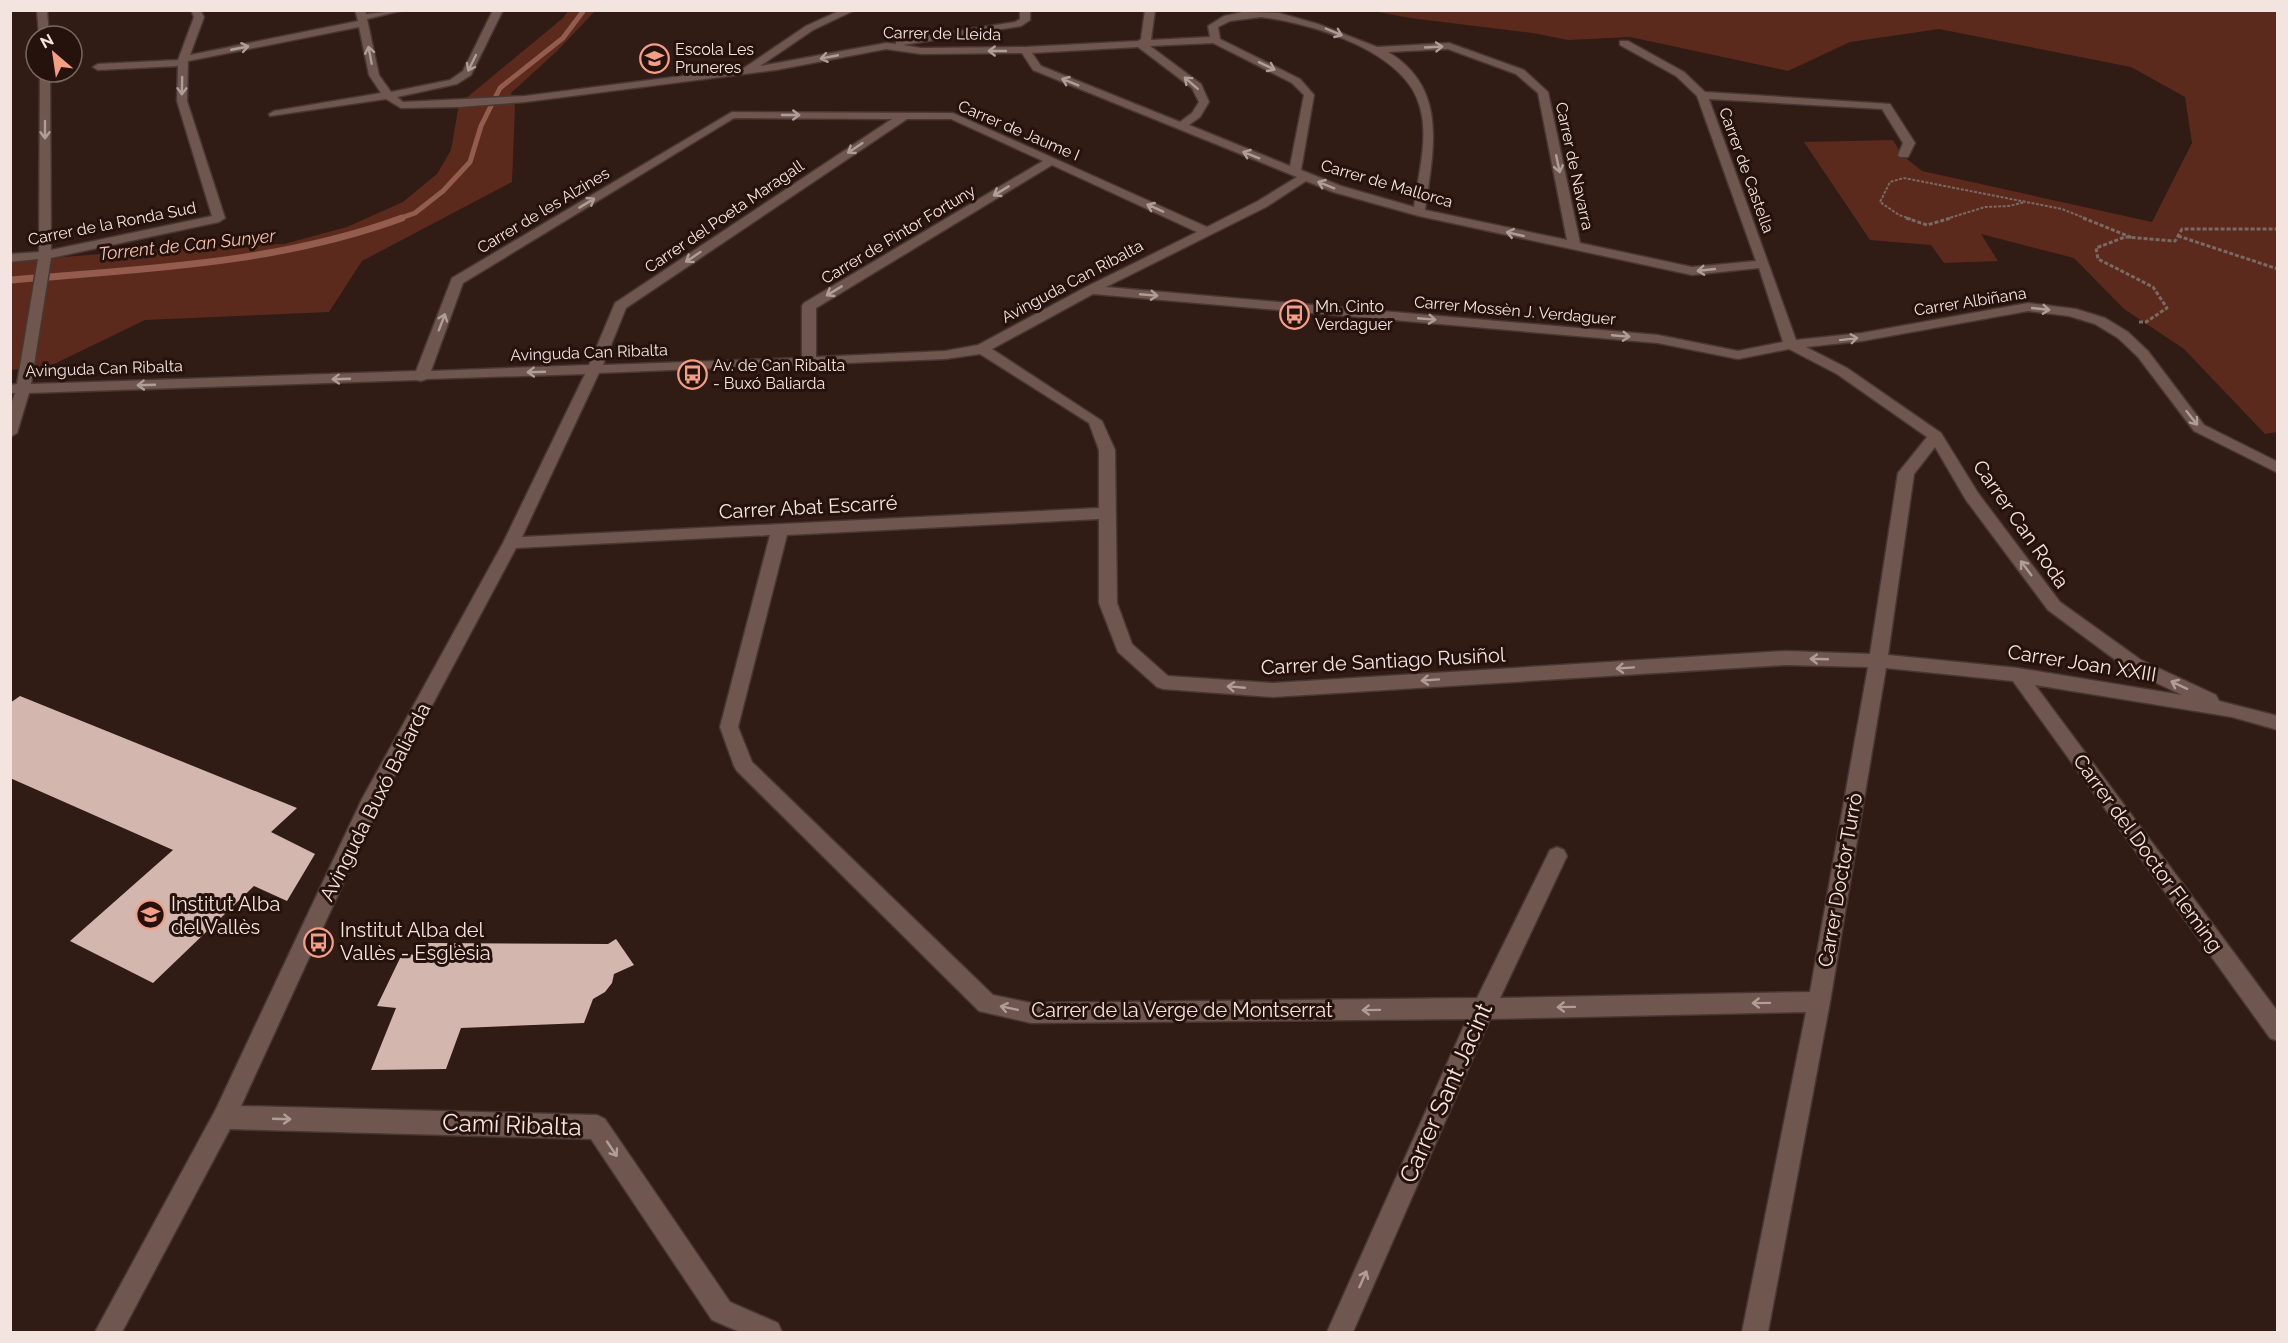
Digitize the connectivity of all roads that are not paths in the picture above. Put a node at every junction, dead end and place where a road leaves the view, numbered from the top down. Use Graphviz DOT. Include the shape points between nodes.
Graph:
graph roads {
  1 [pos="195,10"];
  2 [pos="400,10"];
  3 [pos="498,10"];
  4 [pos="851,10"];
  5 [pos="1024,10"];
  6 [pos="1150,10"];
  7 [pos="362,17"];
  8 [pos="1215,40"];
  9 [pos="1624,43"];
  10 [pos="1140,45"];
  11 [pos="886,46"];
  12 [pos="1025,50"];
  13 [pos="1375,50"];
  14 [pos="182,61"];
  15 [pos="98,67"];
  16 [pos="747,71"];
  17 [pos="45,84"];
  18 [pos="1702,95"];
  19 [pos="388,96"];
  20 [pos="274,114"];
  21 [pos="732,115"];
  22 [pos="904,116"];
  23 [pos="1181,126"];
  24 [pos="1904,154"];
  25 [pos="1051,161"];
  26 [pos="1300,174"];
  27 [pos="1419,212"];
  28 [pos="1208,232"];
  29 [pos="1575,247"];
  30 [pos="45,255"];
  31 [pos="10,258"];
  32 [pos="1764,264"];
  33 [pos="1090,290"];
  34 [pos="1791,345"];
  35 [pos="982,349"];
  36 [pos="808,362"];
  37 [pos="594,369"];
  38 [pos="421,376"];
  39 [pos="17,389"];
  40 [pos="10,433"];
  41 [pos="1936,436"];
  42 [pos="2277,468"];
  43 [pos="1108,513"];
  44 [pos="780,529"];
  45 [pos="511,543"];
  46 [pos="1878,661"];
  47 [pos="2018,675"];
  48 [pos="2232,710"];
  49 [pos="2277,723"];
  50 [pos="1557,856"];
  51 [pos="1820,1002"];
  52 [pos="1483,1009"];
  53 [pos="2277,1031"];
  54 [pos="224,1117"];
  55 [pos="108,1332"];
  56 [pos="769,1332"];
  57 [pos="1340,1332"];
  58 [pos="1755,1332"];
  1 -- 14 [label="street" via="199,17"];
  2 -- 7 [label="street"];
  3 -- 19 [label="street, one-way" via="467,73 453,82"];
  4 -- 16 [label="street" via="824,19 793,37"];
  5 -- 11 [label="street" via="1025,20 1018,24"];
  6 -- 10 [label="street" via="1146,40"];
  14 -- 7 [label="street, one-way"];
  19 -- 7 [label="street, one-way" via="374,75"];
  8 -- 10 [label="street, Carrer de Lleida"];
  8 -- 13 [label="street, one-way" via="1213,26 1220,19 1261,11 1295,15"];
  8 -- 26 [label="street, one-way" via="1296,81 1309,95"];
  9 -- 18 [label="street, Carrer de Castella" via="1680,74"];
  10 -- 12 [label="street, Carrer de Lleida"];
  23 -- 10 [label="street, one-way" via="1196,115 1204,102 1202,94 1197,86"];
  12 -- 11 [label="street, Carrer de Lleida, one-way" via="921,51"];
  11 -- 16 [label="street, Carrer de Lleida, one-way"];
  23 -- 12 [label="street, Carrer de Mallorca, one-way" via="1037,68"];
  13 -- 27 [label="street" via="1399,65 1421,95 1429,131"];
  13 -- 29 [label="street, Carrer de Navarra, one-way" via="1449,46 1520,72 1543,92"];
  14 -- 15 [label="street"];
  14 -- 30 [label="street, Carrer de la Ronda Sud, one-way" via="182,101 219,218"];
  16 -- 19 [label="street, Carrer de Lleida" via="459,104 401,105"];
  17 -- 30 [label="street, one-way"];
  18 -- 24 [label="street" via="1886,106 1909,143"];
  18 -- 32 [label="street, Carrer de Castella"];
  19 -- 20 [label="street"];
  21 -- 22 [label="street, Carrer de Jaume I, one-way"];
  38 -- 21 [label="street, Carrer de les Alzines, one-way" via="457,281"];
  22 -- 25 [label="street, Carrer de Jaume I" via="953,116"];
  22 -- 37 [label="street, Carrer del Poeta Maragall, one-way" via="620,306"];
  26 -- 23 [label="street, Carrer de Mallorca, one-way"];
  28 -- 25 [label="street, Carrer de Jaume I, one-way"];
  25 -- 36 [label="street, Carrer de Pintor Fortuny, one-way" via="809,306"];
  27 -- 26 [label="street, Carrer de Mallorca, one-way" via="1337,189"];
  26 -- 28 [label="street, Avinguda Can Ribalta" via="1262,204"];
  29 -- 27 [label="street, Carrer de Mallorca, one-way"];
  28 -- 33 [label="street, Avinguda Can Ribalta"];
  32 -- 29 [label="street, Carrer de Mallorca, one-way" via="1692,271"];
  30 -- 31 [label="street, Carrer de la Ronda Sud"];
  30 -- 39 [label="street"];
  32 -- 34 [label="street, Carrer de Castella"];
  33 -- 34 [label="street, Carrer Mossèn J. Verdaguer, one-way" via="1658,339 1738,355"];
  33 -- 35 [label="street, Avinguda Can Ribalta"];
  34 -- 41 [label="street, Carrer Can Roda" via="1842,370"];
  34 -- 42 [label="street, Carrer Albiñana, one-way" via="1862,337 2028,307 2071,312 2100,321 2123,335 2143,354 2199,428"];
  35 -- 36 [label="street, Avinguda Can Ribalta" via="945,355"];
  35 -- 43 [label="street, Carrer de Santiago Rusiñol" via="1095,421 1107,450"];
  36 -- 37 [label="street, Avinguda Can Ribalta"];
  37 -- 38 [label="street, Avinguda Can Ribalta, one-way"];
  37 -- 45 [label="street, Avinguda Buxó Baliarda"];
  38 -- 39 [label="street, Avinguda Can Ribalta, one-way"];
  39 -- 40 [label="street"];
  41 -- 46 [label="street, Carrer Doctor Turrò" via="1906,473"];
  48 -- 41 [label="street, Carrer Can Roda, one-way" via="2135,665 2054,606 1972,496"];
  43 -- 44 [label="street, Carrer Abat Escarré"];
  46 -- 43 [label="street, Carrer de Santiago Rusiñol, one-way" via="1786,658 1273,690 1163,682 1124,647 1108,603"];
  44 -- 45 [label="street, Carrer Abat Escarré"];
  52 -- 44 [label="street, Carrer de la Verge de Montserrat, one-way" via="1031,1013 987,1004 744,766 729,727"];
  45 -- 54 [label="street, Avinguda Buxó Baliarda" via="372,799"];
  46 -- 47 [label="street, Carrer Joan XXIII"];
  46 -- 51 [label="street, Carrer Doctor Turrò"];
  47 -- 48 [label="street, Carrer Joan XXIII"];
  47 -- 53 [label="street, Carrer del Doctor Fleming"];
  48 -- 49 [label="street, Carrer Joan XXIII"];
  50 -- 52 [label="street, Carrer Sant Jacint"];
  51 -- 52 [label="street, Carrer de la Verge de Montserrat, one-way"];
  51 -- 58 [label="street, Carrer Doctor Turrò"];
  57 -- 52 [label="street, Carrer Sant Jacint, one-way"];
  54 -- 55 [label="street, Avinguda Buxó Baliarda"];
  54 -- 56 [label="street, Camí Ribalta, one-way" via="597,1127 721,1311"];
}
